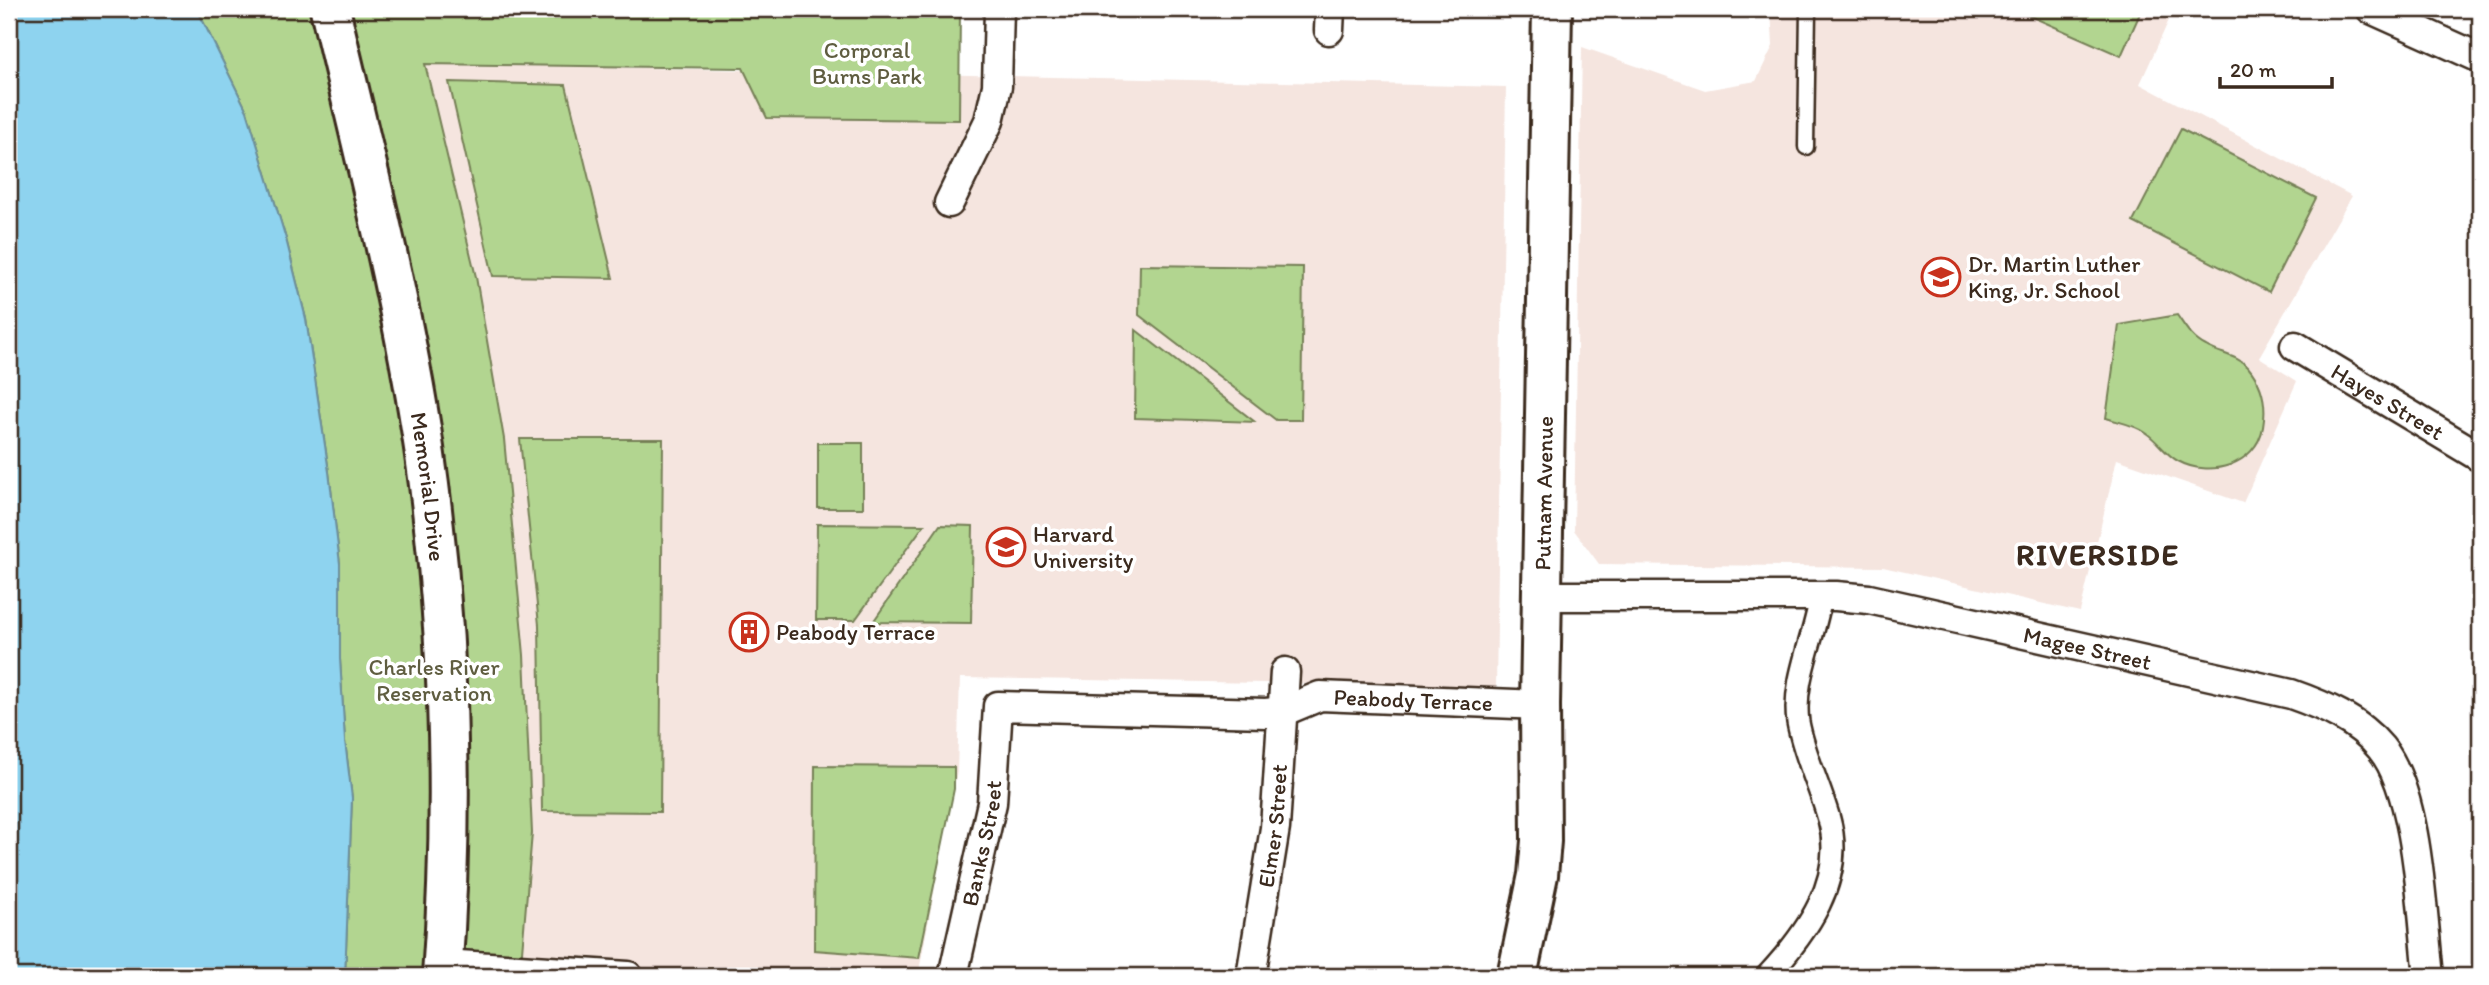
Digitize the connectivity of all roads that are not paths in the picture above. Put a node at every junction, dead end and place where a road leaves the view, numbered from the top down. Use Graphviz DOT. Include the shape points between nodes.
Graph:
graph roads {
  1 [pos="330,9"];
  2 [pos="999,9"];
  3 [pos="1552,9"];
  4 [pos="1808,9"];
  5 [pos="2371,9"];
  6 [pos="2480,58"];
  7 [pos="1806,148"];
  8 [pos="949,203"];
  9 [pos="2295,346"];
  10 [pos="2480,457"];
  11 [pos="1542,596"];
  12 [pos="1821,596"];
  13 [pos="1285,672"];
  14 [pos="1540,705"];
  15 [pos="998,706"];
  16 [pos="1284,711"];
  17 [pos="443,970"];
  18 [pos="628,976"];
  19 [pos="954,976"];
  20 [pos="1251,976"];
  21 [pos="1517,976"];
  22 [pos="1767,976"];
  23 [pos="2429,976"];
  1 -- 17 [label="main road, Memorial Drive" via="395,284 430,490 448,757"];
  2 -- 8 [label="street" via="997,86 989,121"];
  3 -- 11 [label="main road, Putnam Avenue"];
  4 -- 7 [label="lane"];
  5 -- 6 [label="street"];
  9 -- 10 [label="street, Hayes Street"];
  11 -- 12 [label="street, Magee Street"];
  11 -- 14 [label="main road, Putnam Avenue"];
  12 -- 22 [label="street" via="1801,681 1798,723 1832,830 1832,861 1808,928"];
  12 -- 23 [label="street, Magee Street" via="1869,599 2277,691 2340,714 2382,749 2397,774 2409,817"];
  13 -- 16 [label="street, Elmer Street"];
  14 -- 16 [label="street, Peabody Terrace" via="1320,696"];
  14 -- 21 [label="main road, Putnam Avenue" via="1538,875"];
  15 -- 16 [label="street, Peabody Terrace"];
  15 -- 19 [label="street, Banks Street" via="992,803"];
  16 -- 20 [label="street, Elmer Street" via="1268,881"];
  17 -- 18 [label="street"];
}
